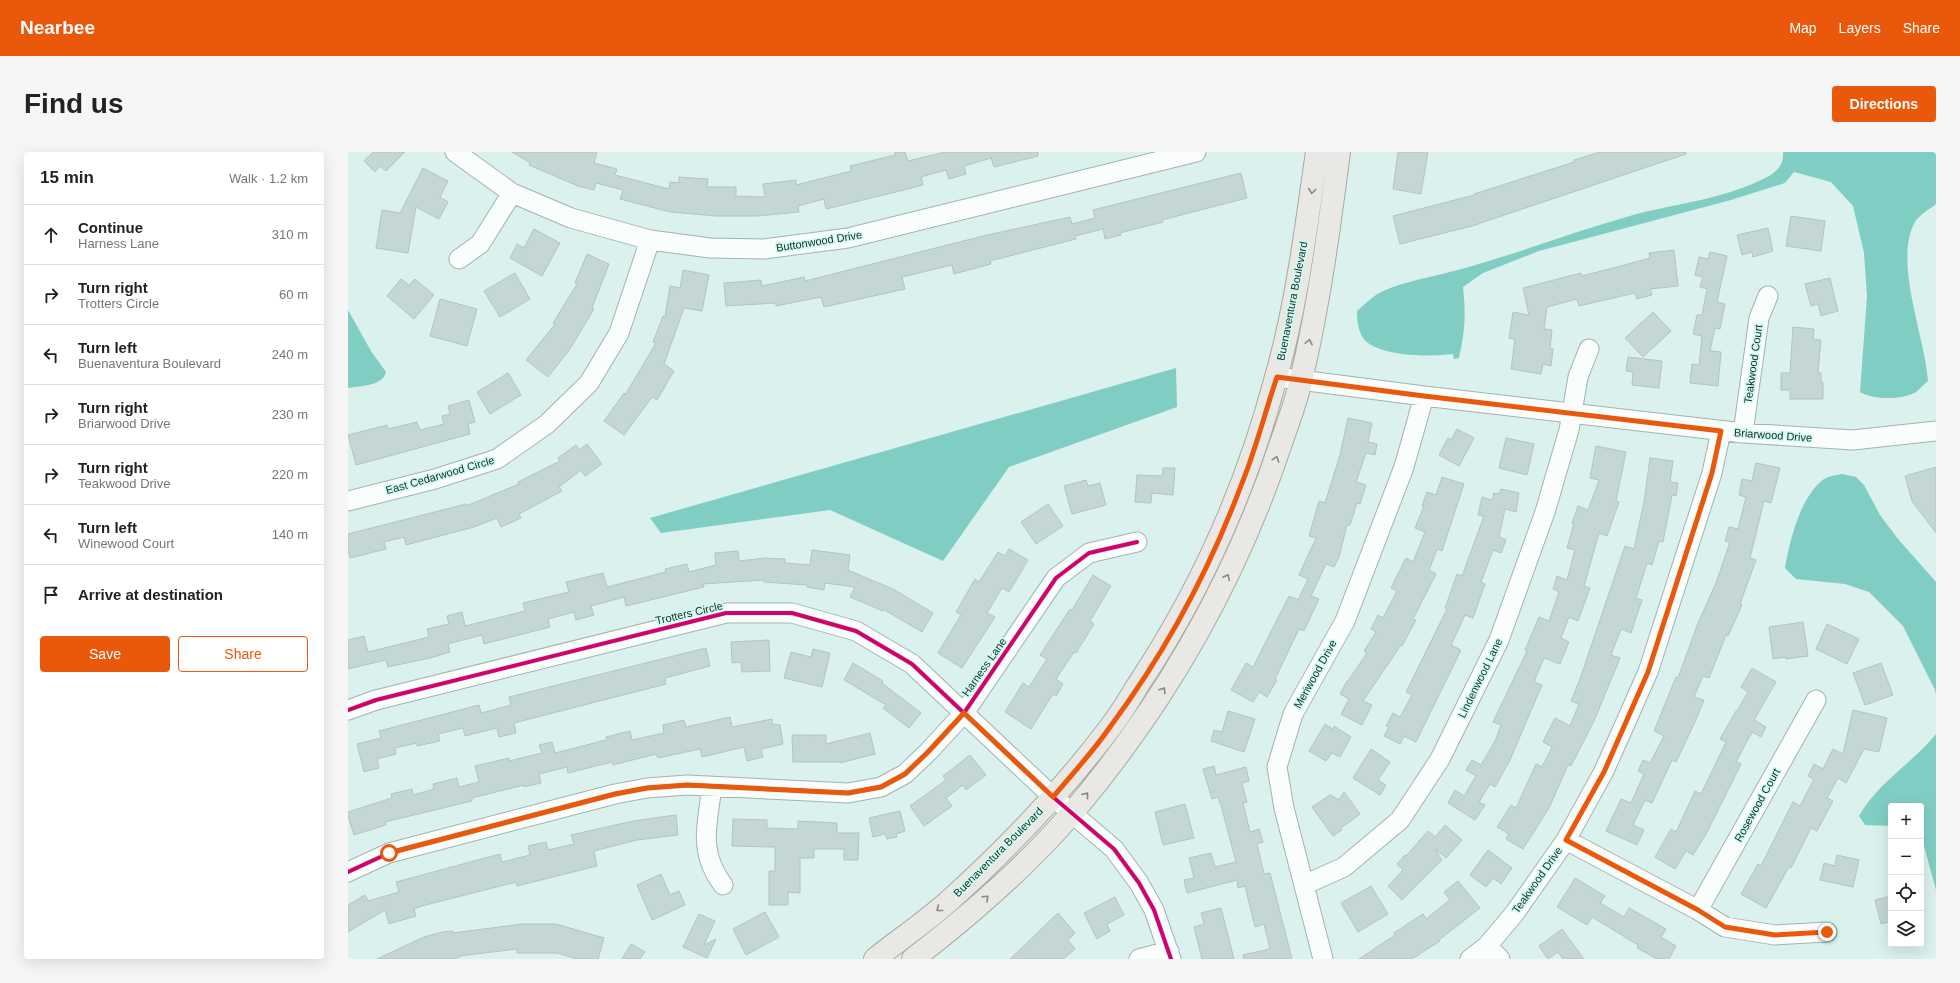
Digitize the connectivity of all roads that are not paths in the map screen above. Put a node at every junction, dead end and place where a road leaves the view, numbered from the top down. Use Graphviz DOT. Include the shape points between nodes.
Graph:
graph roads {
  1 [pos="455,152"];
  2 [pos="1196,152"];
  3 [pos="1317,152"];
  4 [pos="1339,152"];
  5 [pos="512,193"];
  6 [pos="650,240"];
  7 [pos="459,259"];
  8 [pos="1768,296"];
  9 [pos="1589,349"];
  10 [pos="1277,377"];
  11 [pos="1301,381"];
  12 [pos="1424,396"];
  13 [pos="1573,414"];
  14 [pos="1721,431"];
  15 [pos="1936,431"];
  16 [pos="1743,433"];
  17 [pos="348,501"];
  18 [pos="1137,542"];
  19 [pos="1816,700"];
  20 [pos="348,710"];
  21 [pos="964,713"];
  22 [pos="712,787"];
  23 [pos="1053,797"];
  24 [pos="1072,812"];
  25 [pos="1566,840"];
  26 [pos="348,872"];
  27 [pos="723,885"];
  28 [pos="1304,885"];
  29 [pos="1698,910"];
  30 [pos="1827,932"];
  31 [pos="1494,953"];
  32 [pos="1170,955"];
  33 [pos="876,959"];
  34 [pos="913,959"];
  35 [pos="1139,959"];
  36 [pos="1323,959"];
  37 [pos="1470,959"];
  1 -- 5 [label="street, Buttonwood Drive"];
  2 -- 6 [label="street, Buttonwood Drive" via="848,238 764,249 710,248"];
  3 -- 10 [label="main road, Buenaventura Boulevard, one-way" via="1300,267"];
  11 -- 4 [label="main road, one-way" via="1324,271"];
  5 -- 6 [label="street, Buttonwood Drive" via="571,218"];
  5 -- 7 [label="street" via="480,244"];
  6 -- 17 [label="street, East Cedarwood Circle" via="619,333 590,383 547,424 497,459 435,479"];
  8 -- 16 [label="street, Teakwood Court" via="1759,318"];
  9 -- 13 [label="street, Lindenwood Lane" via="1578,377"];
  10 -- 11 [label="street, Briarwood Drive"];
  10 -- 23 [label="main road, Buenaventura Boulevard" via="1243,483 1215,549 1185,608 1110,728"];
  11 -- 12 [label="street, Briarwood Drive"];
  24 -- 11 [label="main road, one-way" via="1125,745 1168,682 1211,609 1265,491"];
  12 -- 13 [label="street, Briarwood Drive"];
  12 -- 28 [label="street, Meriwood Drive" via="1404,466 1345,621 1293,714 1277,767 1284,808"];
  13 -- 14 [label="street, Briarwood Drive"];
  13 -- 28 [label="street, Lindenwood Lane" via="1545,512 1499,640 1440,759 1400,820 1344,867"];
  14 -- 16 [label="street, Briarwood Drive"];
  14 -- 25 [label="street, Teakwood Drive" via="1712,473 1648,672 1604,772"];
  15 -- 16 [label="street, Briarwood Drive" via="1853,440"];
  18 -- 21 [label="street, Harness Lane" via="1089,553 1056,578"];
  19 -- 29 [label="street, Rosewood Court"];
  20 -- 21 [label="street, Trotters Circle" via="376,700 726,613 792,613 856,631 912,664"];
  21 -- 22 [label="street, Harness Lane" via="905,774 881,787 848,793"];
  21 -- 23 [label="street, Trotters Circle"];
  22 -- 26 [label="street, Harness Lane" via="665,786 615,794 389,853"];
  22 -- 27 [label="street" via="706,834 707,852 713,871"];
  23 -- 24 [label="street, Trotters Circle"];
  23 -- 33 [label="main road, Buenaventura Boulevard, one-way" via="1010,844 949,901"];
  24 -- 32 [label="street, Trotters Circle" via="1114,849 1139,883 1154,910"];
  34 -- 24 [label="main road, one-way" via="964,919 1031,856"];
  25 -- 29 [label="street"];
  25 -- 31 [label="street, Teakwood Drive" via="1514,914"];
  28 -- 36 [label="street, Meriwood Drive"];
  29 -- 30 [label="street" via="1725,927 1775,935"];
  31 -- 37 [label="street, Teakwood Drive"];
  32 -- 35 [label="street"];
}
